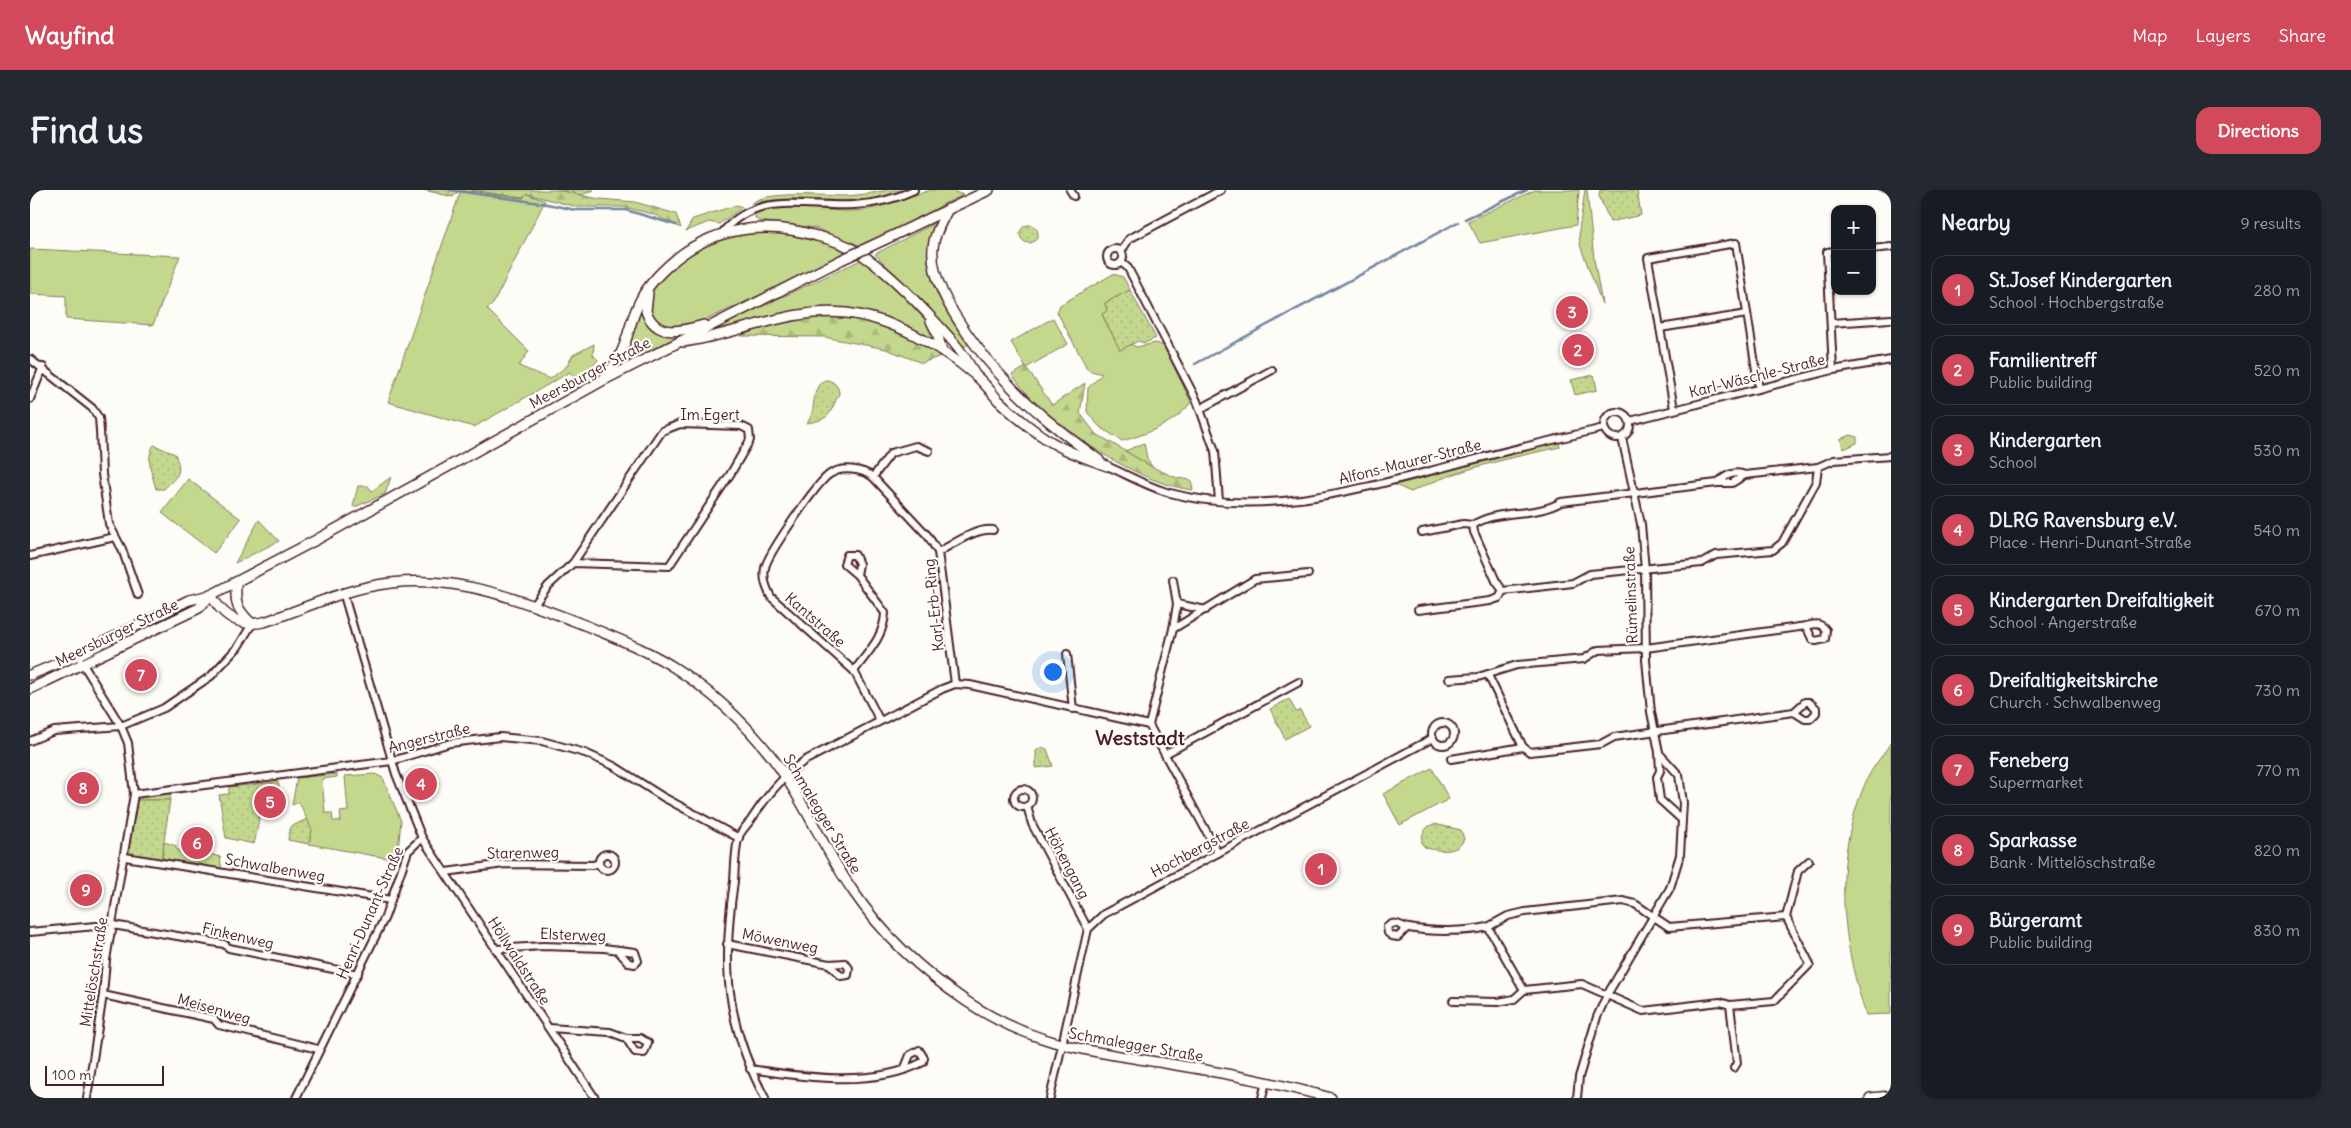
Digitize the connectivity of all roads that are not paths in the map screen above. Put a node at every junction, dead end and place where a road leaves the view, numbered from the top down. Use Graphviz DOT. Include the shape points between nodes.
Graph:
graph roads {
  1 [pos="914,190"];
  2 [pos="986,190"];
  3 [pos="1070,190"];
  4 [pos="1221,190"];
  5 [pos="1074,196"];
  6 [pos="948,209"];
  7 [pos="722,234"];
  8 [pos="1891,247"];
  9 [pos="1876,248"];
  10 [pos="1121,252"];
  11 [pos="1831,252"];
  12 [pos="1121,262"];
  13 [pos="648,290"];
  14 [pos="926,312"];
  15 [pos="1747,314"];
  16 [pos="1891,319"];
  17 [pos="721,320"];
  18 [pos="1831,323"];
  19 [pos="1660,328"];
  20 [pos="676,343"];
  21 [pos="942,351"];
  22 [pos="30,359"];
  23 [pos="1891,360"];
  24 [pos="43,368"];
  25 [pos="1272,370"];
  26 [pos="1832,370"];
  27 [pos="975,375"];
  28 [pos="602,382"];
  29 [pos="1759,389"];
  30 [pos="30,399"];
  31 [pos="1200,409"];
  32 [pos="1674,409"];
  33 [pos="1630,420"];
  34 [pos="1604,428"];
  35 [pos="1622,438"];
  36 [pos="928,451"];
  37 [pos="1891,456"];
  38 [pos="1108,466"];
  39 [pos="1818,467"];
  40 [pos="873,477"];
  41 [pos="1636,493"];
  42 [pos="1220,501"];
  43 [pos="1473,526"];
  44 [pos="993,530"];
  45 [pos="1422,532"];
  46 [pos="115,537"];
  47 [pos="938,552"];
  48 [pos="30,556"];
  49 [pos="573,563"];
  50 [pos="1645,570"];
  51 [pos="1308,574"];
  52 [pos="858,576"];
  53 [pos="1173,580"];
  54 [pos="236,582"];
  55 [pos="1503,591"];
  56 [pos="343,592"];
  57 [pos="138,595"];
  58 [pos="211,595"];
  59 [pos="1177,604"];
  60 [pos="534,605"];
  61 [pos="1206,610"];
  62 [pos="1418,610"];
  63 [pos="252,624"];
  64 [pos="1806,626"];
  65 [pos="1173,629"];
  66 [pos="1646,648"];
  67 [pos="1067,654"];
  68 [pos="78,655"];
  69 [pos="84,665"];
  70 [pos="854,671"];
  71 [pos="30,675"];
  72 [pos="1488,675"];
  73 [pos="1449,679"];
  74 [pos="1299,682"];
  75 [pos="955,684"];
  76 [pos="30,689"];
  77 [pos="1073,709"];
  78 [pos="1794,712"];
  79 [pos="880,721"];
  80 [pos="1149,725"];
  81 [pos="121,726"];
  82 [pos="1655,731"];
  83 [pos="1433,738"];
  84 [pos="30,741"];
  85 [pos="1523,747"];
  86 [pos="1659,752"];
  87 [pos="1165,754"];
  88 [pos="1451,759"];
  89 [pos="392,761"];
  90 [pos="1670,766"];
  91 [pos="1660,770"];
  92 [pos="784,776"];
  93 [pos="134,794"];
  94 [pos="1683,803"];
  95 [pos="1027,806"];
  96 [pos="1670,808"];
  97 [pos="1681,819"];
  98 [pos="422,838"];
  99 [pos="738,838"];
  100 [pos="1218,853"];
  101 [pos="125,857"];
  102 [pos="1809,861"];
  103 [pos="600,863"];
  104 [pos="446,872"];
  105 [pos="391,900"];
  106 [pos="1654,916"];
  107 [pos="1786,917"];
  108 [pos="1488,927"];
  109 [pos="113,928"];
  110 [pos="1407,928"];
  111 [pos="1088,929"];
  112 [pos="30,932"];
  113 [pos="727,944"];
  114 [pos="496,949"];
  115 [pos="619,952"];
  116 [pos="829,964"];
  117 [pos="358,974"];
  118 [pos="1524,990"];
  119 [pos="103,995"];
  120 [pos="1608,996"];
  121 [pos="1453,1001"];
  122 [pos="1730,1005"];
  123 [pos="549,1028"];
  124 [pos="626,1038"];
  125 [pos="1062,1046"];
  126 [pos="318,1048"];
  127 [pos="1734,1068"];
  128 [pos="750,1069"];
  129 [pos="904,1070"];
  130 [pos="1266,1082"];
  131 [pos="1891,1096"];
  132 [pos="87,1098"];
  133 [pos="296,1098"];
  134 [pos="595,1098"];
  135 [pos="765,1098"];
  136 [pos="1050,1098"];
  137 [pos="1262,1098"];
  138 [pos="1332,1098"];
  139 [pos="1577,1098"];
  140 [pos="1870,1098"];
  1 -- 7 [label="street" via="886,201 854,206 791,201 769,203 730,222"];
  2 -- 6 [label="street, Meersburger Straße"];
  3 -- 5 [label="street"];
  4 -- 10 [label="street" via="1129,239"];
  6 -- 17 [label="street, Meersburger Straße, bridge"];
  6 -- 38 [label="street" via="936,234 933,260 940,285 962,326 1026,401"];
  7 -- 13 [label="street" via="685,252"];
  7 -- 14 [label="street" via="746,228 779,227 829,239 854,250 884,270"];
  8 -- 9 [label="street"];
  10 -- 12 [label="street"];
  10 -- 12 [label="street" via="1111,250 1106,257 1112,265"];
  11 -- 18 [label="street" via="1827,252"];
  12 -- 31 [label="street" via="1128,268"];
  13 -- 17 [label="street" via="646,311 657,328 674,332"];
  13 -- 28 [label="street" via="640,302 624,348"];
  14 -- 21 [label="street"];
  14 -- 27 [label="street" via="947,333"];
  15 -- 19 [label="street"];
  15 -- 19 [label="street" via="1736,243 1648,258"];
  15 -- 29 [label="street"];
  16 -- 18 [label="street"];
  17 -- 20 [label="street, Meersburger Straße"];
  18 -- 26 [label="street"];
  19 -- 32 [label="street"];
  20 -- 21 [label="street" via="771,320 846,313 894,325"];
  20 -- 28 [label="street, Meersburger Straße"];
  21 -- 27 [label="street"];
  22 -- 24 [label="street"];
  23 -- 26 [label="street, Karl-Wäschle-Straße"];
  24 -- 30 [label="street"];
  24 -- 46 [label="street" via="92,408 99,418 104,502"];
  25 -- 31 [label="street"];
  26 -- 29 [label="street, Karl-Wäschle-Straße"];
  27 -- 38 [label="street" via="1015,415 1044,437 1062,449"];
  28 -- 54 [label="street, Meersburger Straße"];
  29 -- 32 [label="street, Karl-Wäschle-Straße"];
  31 -- 42 [label="street" via="1215,451"];
  32 -- 33 [label="street, Karl-Wäschle-Straße"];
  33 -- 34 [label="street" via="1624,414 1614,412 1607,416"];
  33 -- 35 [label="street" via="1629,431"];
  34 -- 35 [label="street" via="1610,436"];
  34 -- 42 [label="street, Alfons-Maurer-Straße" via="1322,496"];
  35 -- 41 [label="street, Rümelinstraße"];
  36 -- 40 [label="street" via="916,446 891,453"];
  37 -- 39 [label="street" via="1834,460"];
  38 -- 42 [label="street, Alfons-Maurer-Straße" via="1160,490"];
  39 -- 41 [label="street" via="1745,475 1732,483"];
  39 -- 50 [label="street" via="1816,482 1779,547 1716,556 1702,564"];
  40 -- 47 [label="street" via="928,536"];
  40 -- 70 [label="street, Kantstraße" via="848,470 832,472 823,479 772,553 765,571 765,585 771,598"];
  41 -- 43 [label="street" via="1561,502 1548,509 1484,518"];
  41 -- 50 [label="street, Rümelinstraße"];
  43 -- 45 [label="street" via="1463,524"];
  43 -- 55 [label="street" via="1488,565"];
  44 -- 47 [label="street, Karl-Erb-Ring" via="976,533"];
  46 -- 48 [label="street"];
  46 -- 57 [label="street"];
  47 -- 75 [label="street, Karl-Erb-Ring"];
  49 -- 49 [label="street, Im Egert" via="669,566 731,473 750,440 749,430 741,426 680,424 662,431"];
  49 -- 60 [label="street, Im Egert" via="548,586"];
  50 -- 55 [label="street" via="1590,574 1573,583"];
  50 -- 66 [label="street, Rümelinstraße"];
  51 -- 61 [label="street" via="1254,579"];
  52 -- 70 [label="street" via="886,613 878,639"];
  53 -- 59 [label="street"];
  54 -- 58 [label="street, Meersburger Straße"];
  54 -- 63 [label="street" via="238,610"];
  55 -- 62 [label="street" via="1499,598 1490,601"];
  56 -- 60 [label="street, Schmalegger Straße" via="391,583 432,582 483,589"];
  56 -- 63 [label="street, Schmalegger Straße" via="272,620"];
  56 -- 89 [label="street, Henri-Dunant-Straße"];
  58 -- 63 [label="street" via="231,619"];
  58 -- 68 [label="street, Meersburger Straße" via="189,600"];
  58 -- 69 [label="street, Meersburger Straße" via="199,608"];
  59 -- 61 [label="street"];
  59 -- 65 [label="street"];
  60 -- 92 [label="street, Schmalegger Straße" via="638,648 680,671 748,730"];
  61 -- 65 [label="street"];
  63 -- 81 [label="street" via="238,647 212,676 164,708"];
  64 -- 66 [label="street"];
  65 -- 80 [label="street"];
  66 -- 72 [label="street" via="1598,650 1584,659 1517,665"];
  66 -- 82 [label="street, Rümelinstraße"];
  67 -- 77 [label="street"];
  68 -- 69 [label="street, Mittelöschstraße"];
  68 -- 71 [label="street, Meersburger Straße"];
  69 -- 76 [label="street, Meersburger Straße"];
  69 -- 81 [label="street, Mittelöschstraße"];
  70 -- 79 [label="street, Kantstraße"];
  72 -- 73 [label="street"];
  72 -- 85 [label="street"];
  74 -- 87 [label="street"];
  75 -- 77 [label="street"];
  75 -- 79 [label="street"];
  77 -- 80 [label="street"];
  78 -- 82 [label="street"];
  79 -- 92 [label="street" via="804,761"];
  80 -- 87 [label="street"];
  81 -- 84 [label="street" via="54,731"];
  81 -- 93 [label="street, Mittelöschstraße" via="128,742"];
  82 -- 85 [label="street" via="1614,737 1601,744 1530,752"];
  82 -- 86 [label="street, Rümelinstraße"];
  83 -- 100 [label="street, Hochbergstraße"];
  85 -- 88 [label="street"];
  86 -- 90 [label="street, Rümelinstraße"];
  86 -- 91 [label="street, Rümelinstraße"];
  87 -- 100 [label="street"];
  89 -- 93 [label="street, Angerstraße"];
  89 -- 98 [label="street, Henri-Dunant-Straße"];
  89 -- 99 [label="street, Angerstraße" via="450,743 500,737 574,748 614,766"];
  90 -- 91 [label="street"];
  90 -- 94 [label="street, Rümelinstraße" via="1679,774"];
  91 -- 96 [label="street, Rümelinstraße" via="1657,777 1660,800"];
  92 -- 99 [label="street"];
  92 -- 125 [label="street, Schmalegger Straße" via="852,890 892,939 982,1012 1038,1039"];
  93 -- 101 [label="street, Mittelöschstraße"];
  94 -- 96 [label="street"];
  94 -- 97 [label="street, Rümelinstraße"];
  95 -- 111 [label="street, Höhengang" via="1032,824"];
  96 -- 97 [label="street, Rümelinstraße"];
  97 -- 106 [label="street, Rümelinstraße" via="1681,847 1674,875"];
  98 -- 104 [label="street, Höllwaldstraße"];
  98 -- 105 [label="street, Henri-Dunant-Straße" via="408,851"];
  99 -- 113 [label="street"];
  100 -- 111 [label="street, Hochbergstraße" via="1104,914"];
  101 -- 105 [label="street, Schwalbenweg"];
  101 -- 109 [label="street, Mittelöschstraße"];
  102 -- 107 [label="street" via="1798,871"];
  103 -- 104 [label="street, Starenweg" via="594,866 504,864"];
  104 -- 114 [label="street, Höllwaldstraße"];
  105 -- 117 [label="street, Henri-Dunant-Straße"];
  106 -- 107 [label="street" via="1669,927"];
  106 -- 108 [label="street" via="1635,904 1623,902 1525,912 1508,916"];
  106 -- 120 [label="street, Rümelinstraße"];
  107 -- 122 [label="street" via="1810,964 1774,1001"];
  108 -- 110 [label="street" via="1461,930"];
  108 -- 118 [label="street"];
  109 -- 112 [label="street, Finkenweg" via="96,926"];
  109 -- 117 [label="street, Finkenweg" via="224,944 229,948"];
  109 -- 119 [label="street, Mittelöschstraße"];
  111 -- 125 [label="street"];
  113 -- 116 [label="street, Möwenweg"];
  113 -- 128 [label="street" via="733,1017"];
  114 -- 115 [label="street, Elsterweg" via="550,946 604,948"];
  114 -- 123 [label="street, Höllwaldstraße"];
  117 -- 126 [label="street, Henri-Dunant-Straße"];
  118 -- 120 [label="street" via="1582,984"];
  118 -- 121 [label="street" via="1514,999 1498,1002"];
  119 -- 126 [label="street, Meisenweg" via="214,1018 219,1024"];
  119 -- 132 [label="street, Mittelöschstraße"];
  120 -- 122 [label="street" via="1643,1011 1720,1002"];
  120 -- 139 [label="street, Rümelinstraße" via="1587,1050"];
  122 -- 127 [label="street" via="1737,1063"];
  123 -- 124 [label="street" via="610,1032"];
  123 -- 134 [label="street, Höllwaldstraße"];
  125 -- 130 [label="street, Schmalegger Straße"];
  125 -- 136 [label="street"];
  126 -- 133 [label="street, Henri-Dunant-Straße"];
  128 -- 129 [label="street" via="831,1078"];
  128 -- 135 [label="street"];
  130 -- 137 [label="street"];
  130 -- 138 [label="street, Schmalegger Straße"];
  131 -- 140 [label="street"];
}
